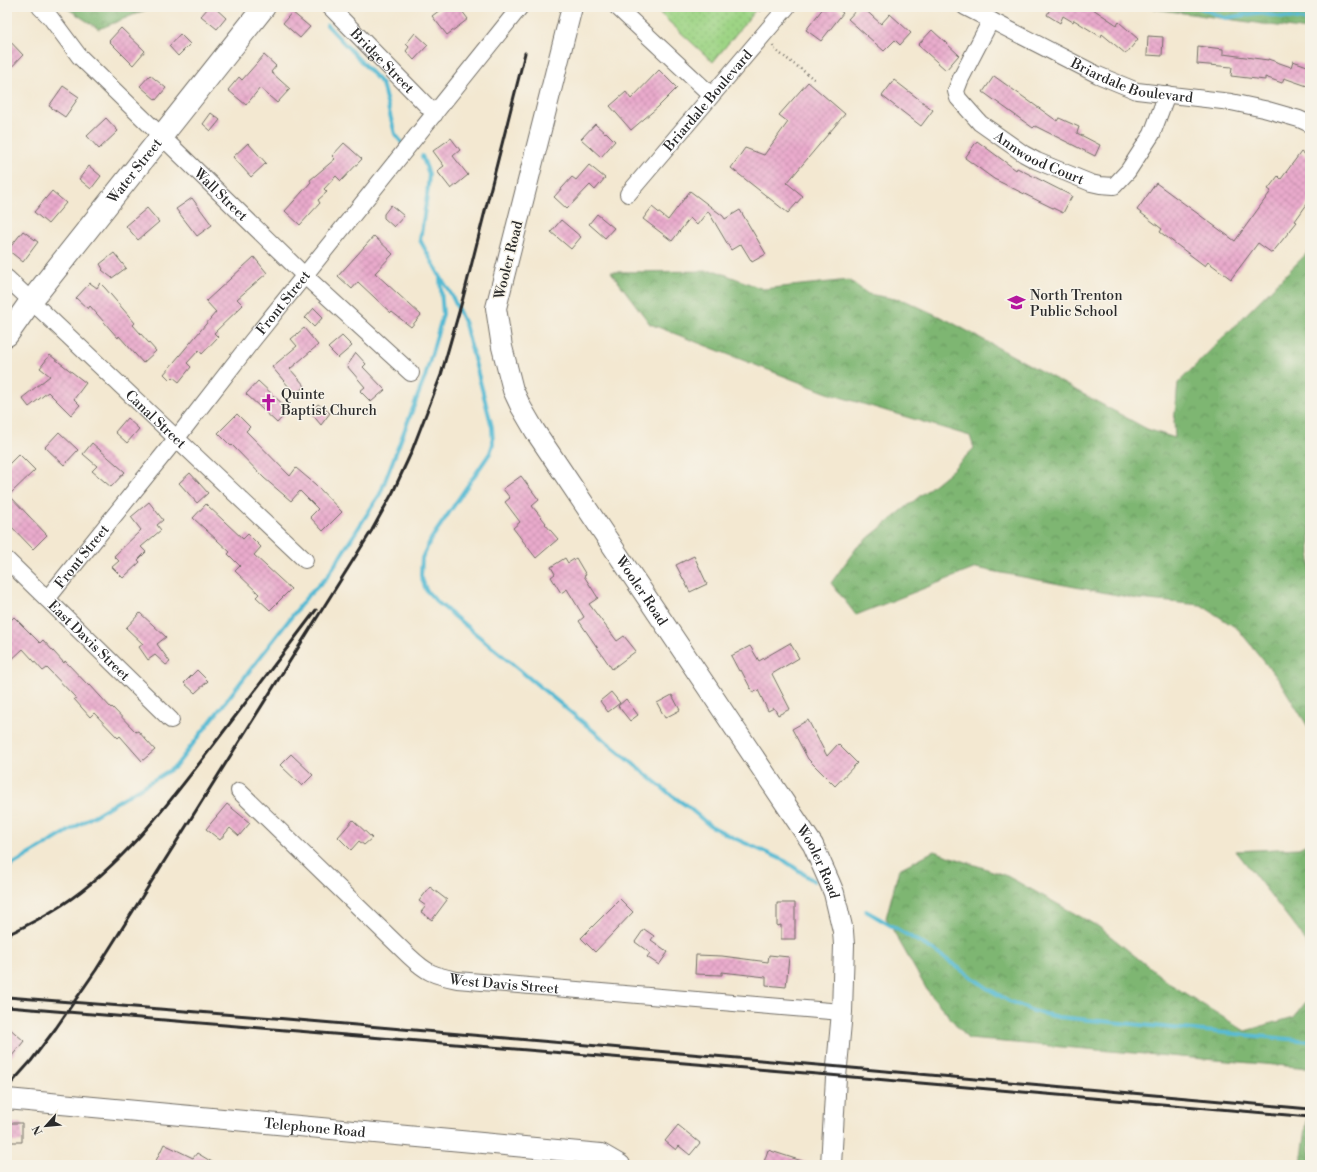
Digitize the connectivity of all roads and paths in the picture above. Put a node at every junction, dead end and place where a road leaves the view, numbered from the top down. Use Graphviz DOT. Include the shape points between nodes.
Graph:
graph roads {
  1 [pos="40,7"];
  2 [pos="264,7"];
  3 [pos="330,7"];
  4 [pos="520,7"];
  5 [pos="572,7"];
  6 [pos="617,7"];
  7 [pos="787,7"];
  8 [pos="965,7"];
  9 [pos="991,20"];
  10 [pos="774,49"];
  11 [pos="814,80"];
  12 [pos="1167,94"];
  13 [pos="711,95"];
  14 [pos="435,114"];
  15 [pos="1310,124"];
  16 [pos="161,136"];
  17 [pos="628,194"];
  18 [pos="305,276"];
  19 [pos="7,278"];
  20 [pos="31,301"];
  21 [pos="7,335"];
  22 [pos="411,373"];
  23 [pos="176,439"];
  24 [pos="7,560"];
  25 [pos="305,560"];
  26 [pos="47,599"];
  27 [pos="171,720"];
  28 [pos="239,791"];
  29 [pos="842,1012"];
  30 [pos="7,1099"];
  31 [pos="620,1165"];
  32 [pos="831,1165"];
  1 -- 16 [label="street, Wall Street" via="79,56"];
  2 -- 16 [label="main road, Water Street"];
  3 -- 14 [label="street, Bridge Street"];
  4 -- 14 [label="street, Front Street"];
  5 -- 29 [label="street, Wooler Road" via="496,308 502,347 513,390 544,445 813,846 829,881 843,931"];
  6 -- 13 [label="street"];
  7 -- 13 [label="street, Briardale Boulevard"];
  8 -- 9 [label="street, Briardale Boulevard"];
  9 -- 12 [label="street, Briardale Boulevard" via="1123,86 1137,91"];
  9 -- 12 [label="street, Annwood Court" via="961,78 956,91 958,98 980,124 1037,161 1091,183 1114,186 1128,171 1152,134"];
  10 -- 11 [label="path"];
  12 -- 15 [label="street, Briardale Boulevard" via="1231,102 1264,109"];
  13 -- 17 [label="street, Briardale Boulevard"];
  14 -- 18 [label="street, Front Street"];
  16 -- 18 [label="street, Wall Street"];
  16 -- 20 [label="main road, Water Street"];
  18 -- 22 [label="street, Wall Street"];
  18 -- 23 [label="street, Front Street"];
  19 -- 20 [label="street, Canal Street"];
  20 -- 21 [label="main road, Water Street"];
  20 -- 23 [label="street, Canal Street"];
  23 -- 25 [label="street, Canal Street"];
  23 -- 26 [label="street, Front Street"];
  24 -- 26 [label="street, East Davis Street"];
  26 -- 27 [label="street, East Davis Street"];
  28 -- 29 [label="street, West Davis Street" via="409,956 423,969 437,976 464,981"];
  29 -- 32 [label="street, Wooler Road"];
  30 -- 31 [label="street, Telephone Road" via="601,1154"];
}
